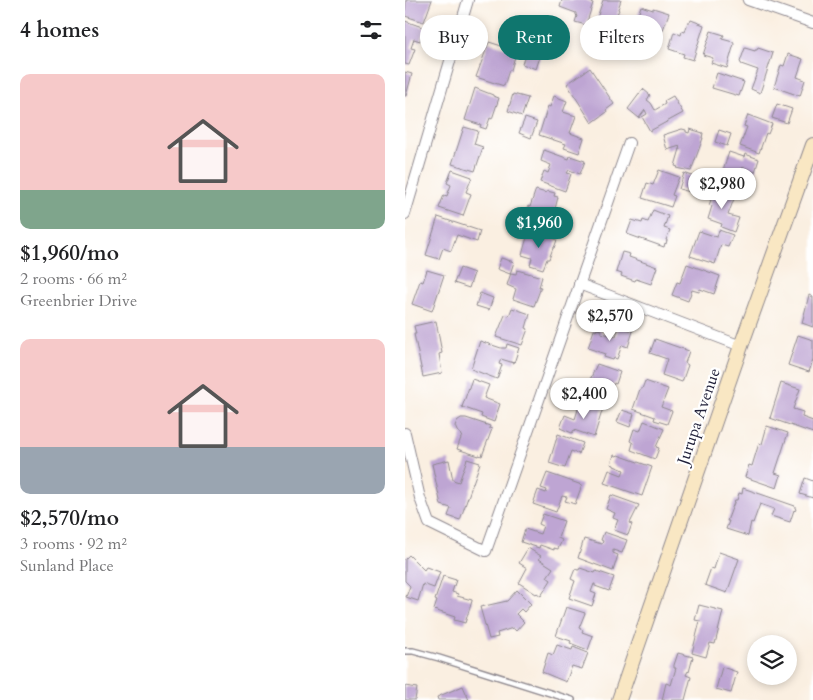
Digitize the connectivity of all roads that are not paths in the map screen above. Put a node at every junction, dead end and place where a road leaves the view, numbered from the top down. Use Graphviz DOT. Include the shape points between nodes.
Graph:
graph roads {
  1 [pos="469,0"];
  2 [pos="747,0"];
  3 [pos="813,23"];
  4 [pos="629,143"];
  5 [pos="813,145"];
  6 [pos="405,214"];
  7 [pos="579,284"];
  8 [pos="741,346"];
  9 [pos="405,433"];
  10 [pos="405,650"];
  11 [pos="572,700"];
  12 [pos="619,700"];
  1 -- 6 [label="street"];
  2 -- 3 [label="street"];
  4 -- 7 [label="street"];
  5 -- 8 [label="main road, Jurupa Avenue"];
  7 -- 8 [label="street"];
  7 -- 9 [label="street" via="486,551 429,523"];
  8 -- 12 [label="main road, Jurupa Avenue"];
  10 -- 11 [label="lane"];
}
